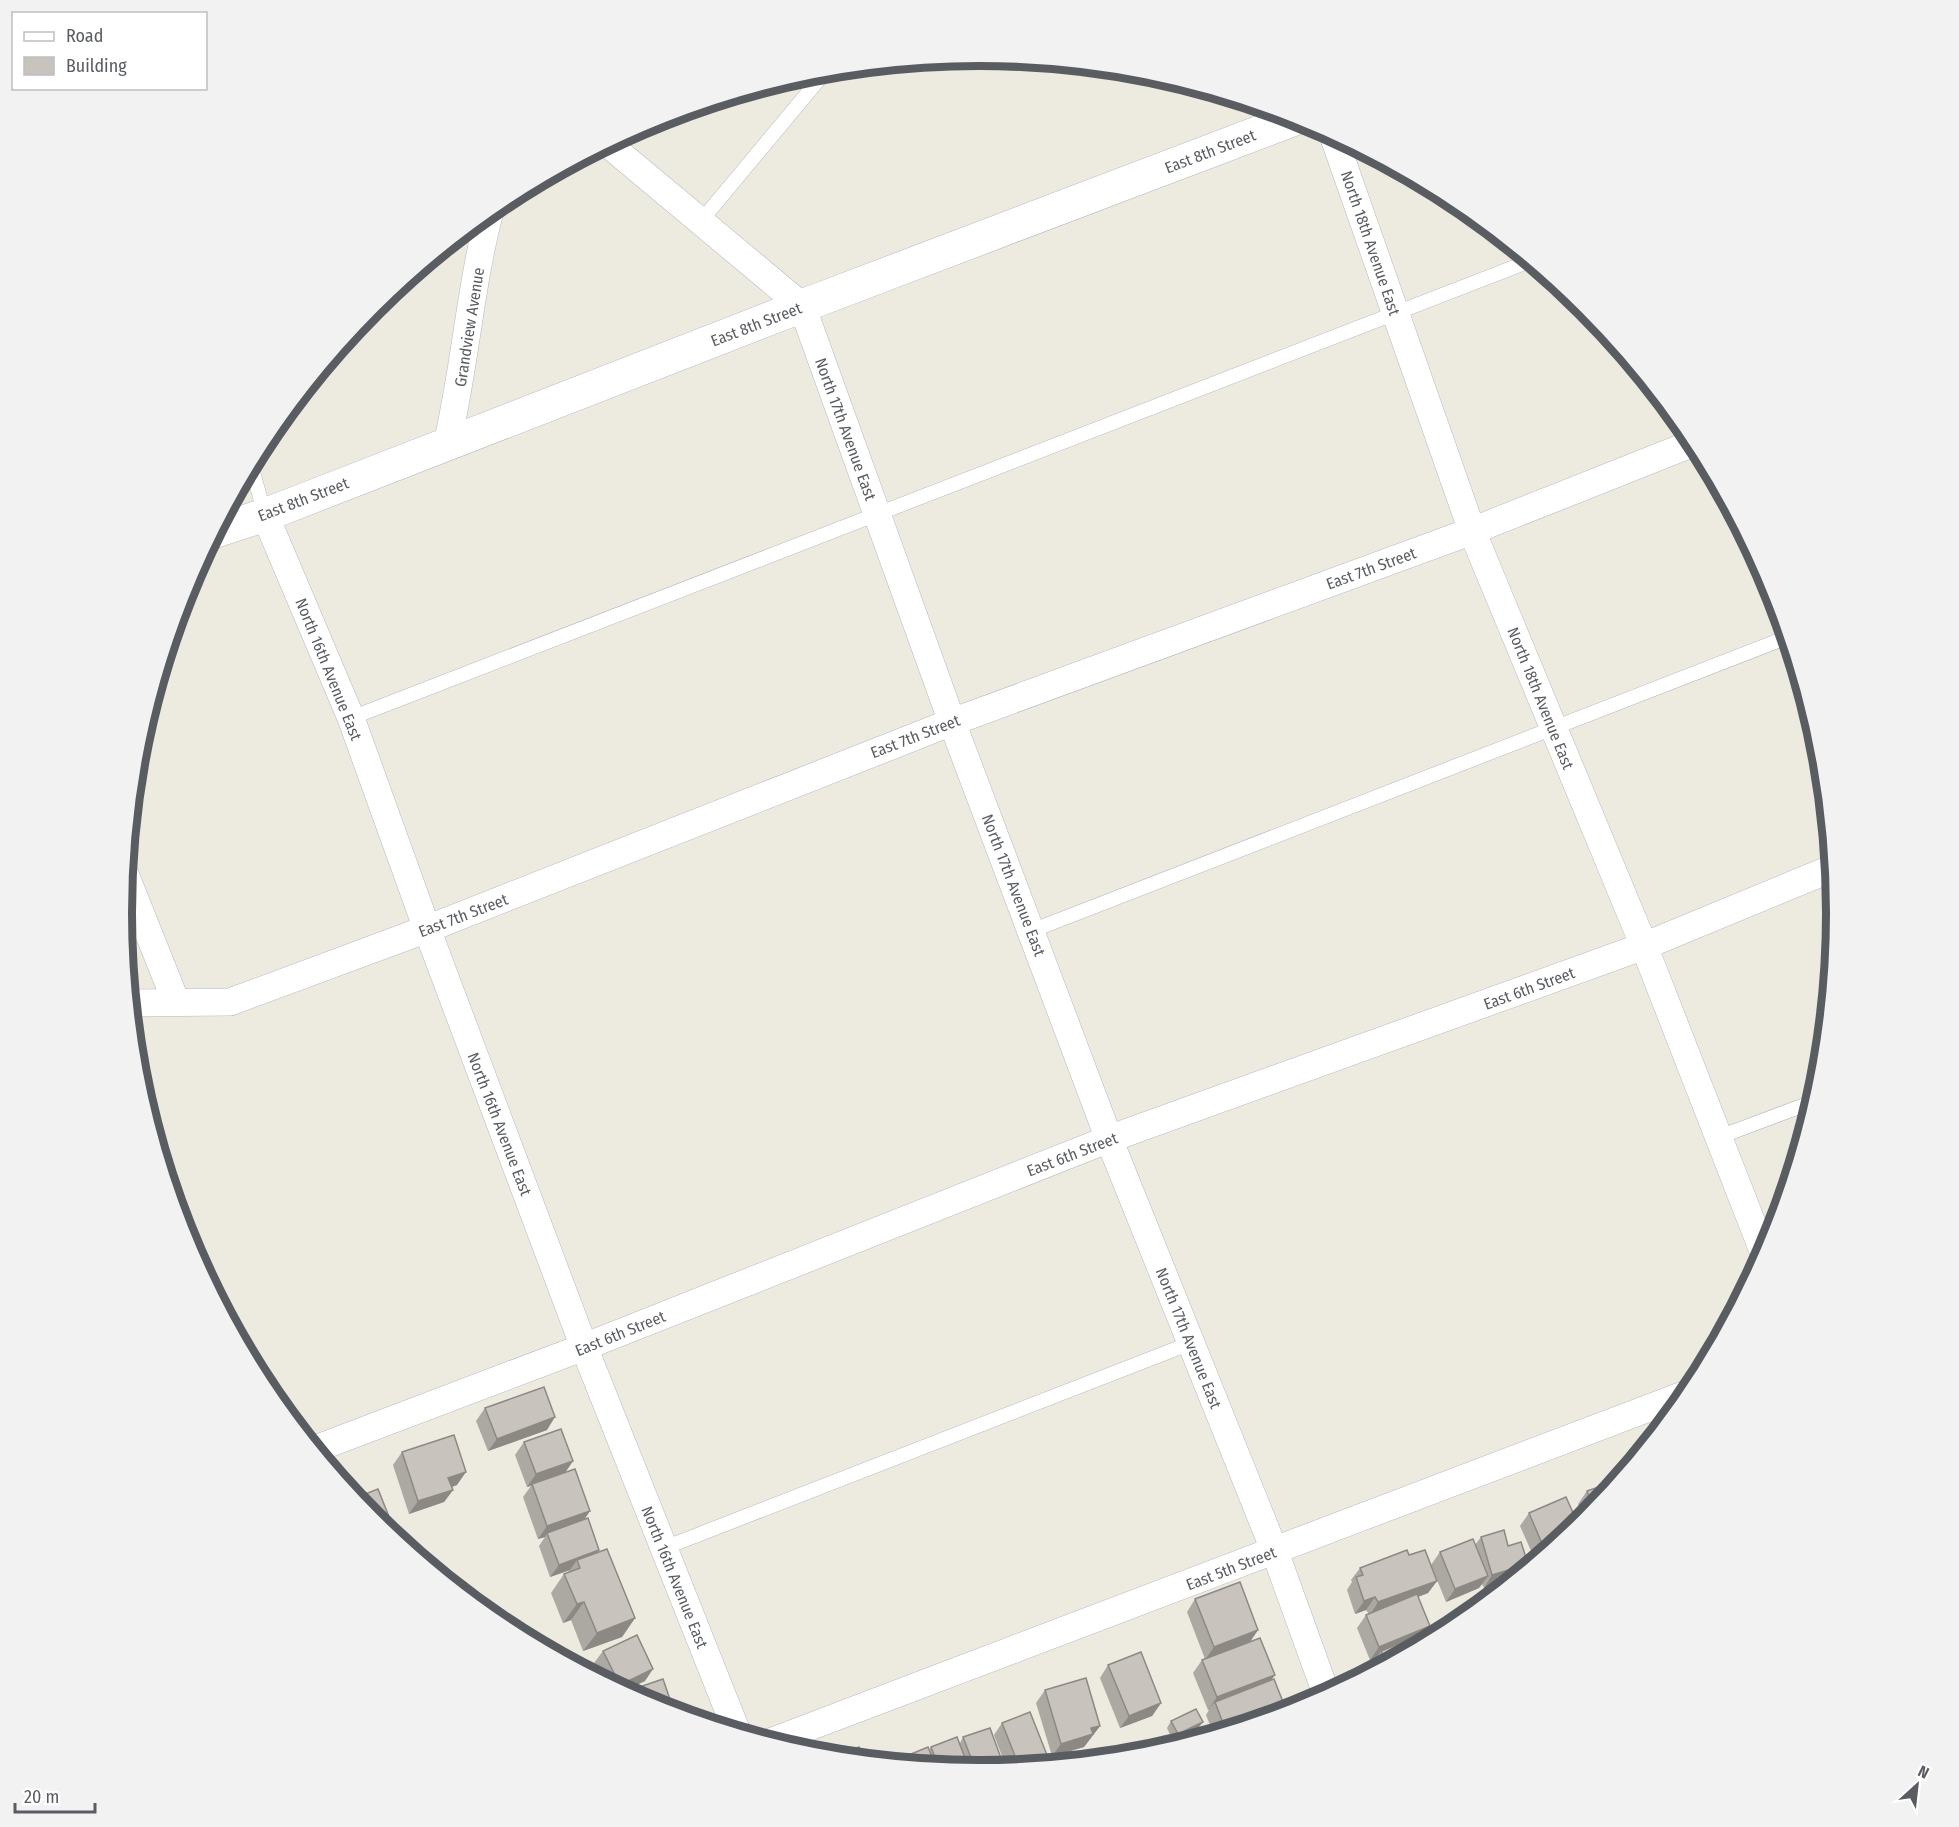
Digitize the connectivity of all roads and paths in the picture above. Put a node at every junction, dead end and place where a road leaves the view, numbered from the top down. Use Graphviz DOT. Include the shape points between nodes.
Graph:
graph roads {
  1 [pos="817,81"];
  2 [pos="1284,123"];
  3 [pos="1338,146"];
  4 [pos="614,149"];
  5 [pos="701,221"];
  6 [pos="486,225"];
  7 [pos="1523,264"];
  8 [pos="801,306"];
  9 [pos="1395,312"];
  10 [pos="447,444"];
  11 [pos="1686,446"];
  12 [pos="254,477"];
  13 [pos="877,514"];
  14 [pos="265,515"];
  15 [pos="225,528"];
  16 [pos="1472,531"];
  17 [pos="1781,640"];
  18 [pos="351,718"];
  19 [pos="952,722"];
  20 [pos="1553,727"];
  21 [pos="1825,871"];
  22 [pos="133,893"];
  23 [pos="427,929"];
  24 [pos="1031,931"];
  25 [pos="1644,946"];
  26 [pos="176,1002"];
  27 [pos="137,1003"];
  28 [pos="1805,1105"];
  29 [pos="1719,1137"];
  30 [pos="1109,1139"];
  31 [pos="1760,1243"];
  32 [pos="1191,1343"];
  33 [pos="584,1347"];
  34 [pos="1674,1399"];
  35 [pos="321,1447"];
  36 [pos="664,1548"];
  37 [pos="1275,1552"];
  38 [pos="1324,1687"];
  39 [pos="734,1724"];
  40 [pos="782,1737"];
  1 -- 5 [label="lane"];
  2 -- 8 [label="street, East 8th Street"];
  3 -- 9 [label="street, North 18th Avenue East"];
  4 -- 5 [label="street, North 17th Avenue East"];
  5 -- 8 [label="street, North 17th Avenue East"];
  6 -- 10 [label="street, Grandview Avenue"];
  7 -- 9 [label="lane"];
  8 -- 10 [label="street, East 8th Street"];
  8 -- 13 [label="street, North 17th Avenue East"];
  9 -- 13 [label="lane"];
  9 -- 16 [label="street, North 18th Avenue East"];
  10 -- 14 [label="street, East 8th Street"];
  11 -- 16 [label="street, East 7th Street"];
  12 -- 14 [label="lane"];
  13 -- 18 [label="lane"];
  13 -- 19 [label="street, North 17th Avenue East"];
  14 -- 15 [label="street, East 8th Street"];
  14 -- 18 [label="street, North 16th Avenue East"];
  16 -- 19 [label="street, East 7th Street"];
  16 -- 20 [label="street, North 18th Avenue East"];
  17 -- 20 [label="lane"];
  18 -- 23 [label="street, North 16th Avenue East"];
  19 -- 23 [label="street, East 7th Street"];
  19 -- 24 [label="street, North 17th Avenue East"];
  20 -- 24 [label="lane"];
  20 -- 25 [label="street, North 18th Avenue East"];
  21 -- 25 [label="street, East 6th Street"];
  22 -- 26 [label="street"];
  23 -- 26 [label="street, East 7th Street" via="230,1002"];
  23 -- 33 [label="street, North 16th Avenue East"];
  24 -- 30 [label="street, North 17th Avenue East"];
  25 -- 29 [label="street, North 18th Avenue East"];
  25 -- 30 [label="street, East 6th Street"];
  26 -- 27 [label="street, East 7th Street"];
  28 -- 29 [label="lane"];
  29 -- 31 [label="street, North 18th Avenue East"];
  30 -- 32 [label="street, North 17th Avenue East"];
  30 -- 33 [label="street, East 6th Street"];
  32 -- 36 [label="lane"];
  32 -- 37 [label="street, North 17th Avenue East"];
  33 -- 35 [label="street, East 6th Street"];
  33 -- 36 [label="street, North 16th Avenue East"];
  34 -- 37 [label="street, East 5th Street"];
  36 -- 39 [label="street, North 16th Avenue East"];
  37 -- 38 [label="street, North 17th Avenue East"];
  37 -- 40 [label="street, East 5th Street"];
}
